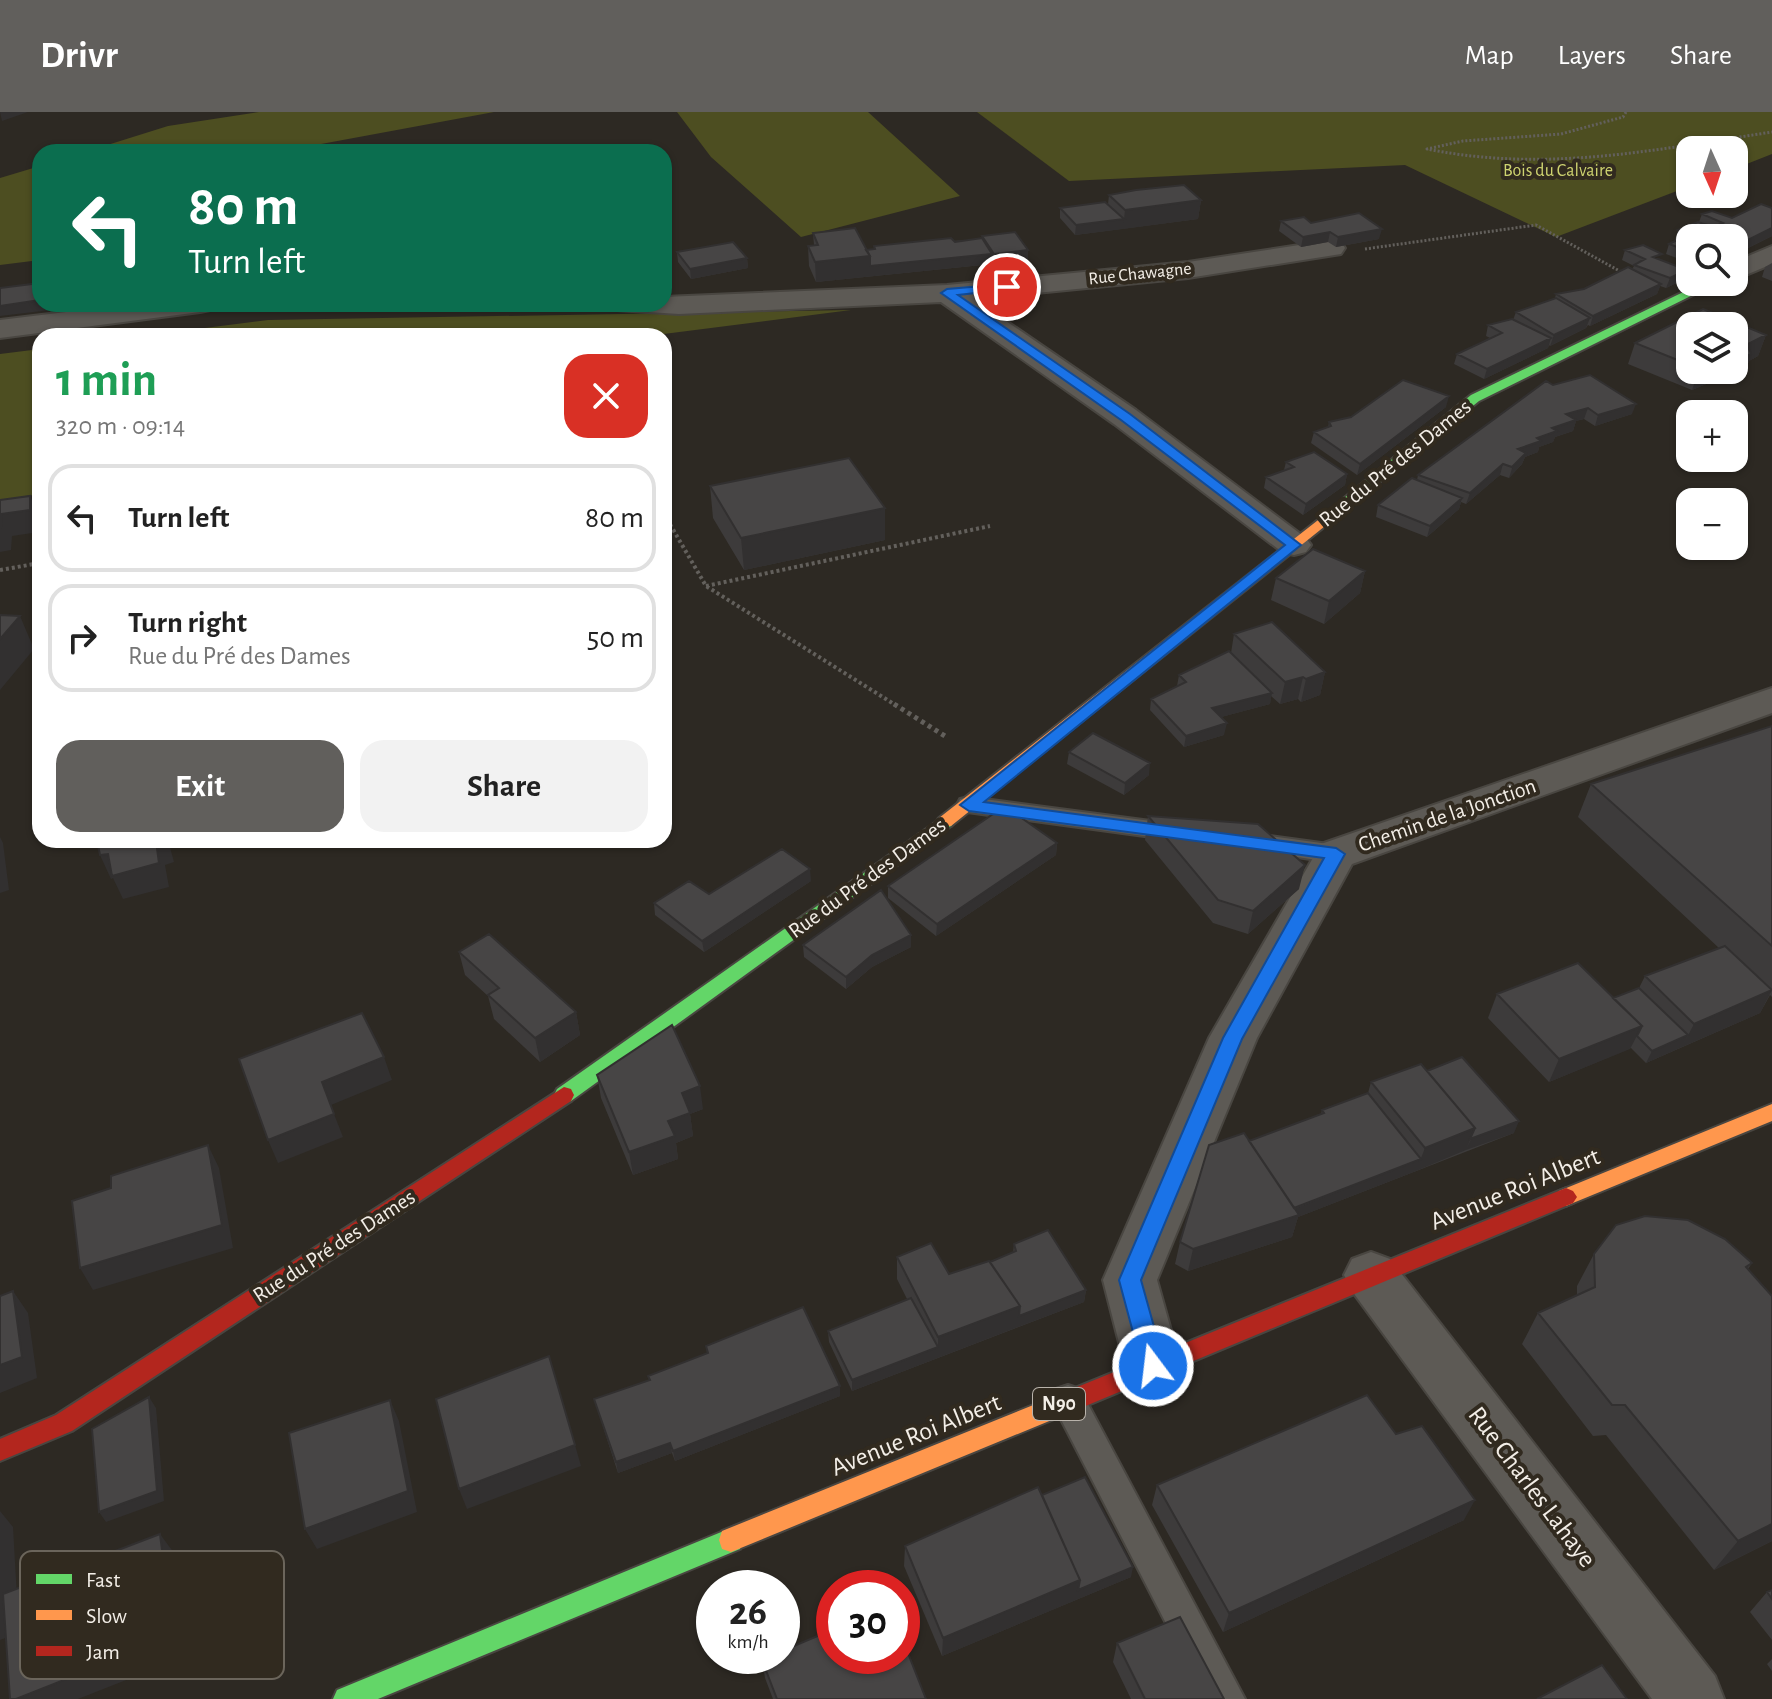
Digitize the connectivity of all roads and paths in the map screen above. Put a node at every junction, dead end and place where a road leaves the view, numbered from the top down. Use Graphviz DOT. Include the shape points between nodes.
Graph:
graph roads {
  1 [pos="1626,112"];
  2 [pos="1772,132"];
  3 [pos="1332,248"];
  4 [pos="1365,249"];
  5 [pos="1772,254"];
  6 [pos="1748,265"];
  7 [pos="947,293"];
  8 [pos="1682,297"];
  9 [pos="672,306"];
  10 [pos="136,312"];
  11 [pos="0,329"];
  12 [pos="990,526"];
  13 [pos="672,528"];
  14 [pos="1294,545"];
  15 [pos="32,564"];
  16 [pos="0,570"];
  17 [pos="706,586"];
  18 [pos="1772,700"];
  19 [pos="945,736"];
  20 [pos="969,805"];
  21 [pos="1198,835"];
  22 [pos="1229,839"];
  23 [pos="1336,854"];
  24 [pos="1772,1112"];
  25 [pos="1371,1275"];
  26 [pos="1153,1366"];
  27 [pos="1068,1400"];
  28 [pos="0,1450"];
  29 [pos="346,1699"];
  30 [pos="1226,1699"];
  31 [pos="1692,1699"];
  1 -- 2 [label="path" via="1561,134 1427,149 1465,160 1581,159"];
  3 -- 7 [label="street, Rue Chawagne" via="1188,270"];
  4 -- 8 [label="path" via="1536,225 1631,277"];
  5 -- 6 [label="street"];
  7 -- 9 [label="street, Rue Chawagne"];
  7 -- 14 [label="street" via="1125,417"];
  8 -- 14 [label="street, Rue du Pré des Dames" via="1475,398"];
  10 -- 11 [label="street"];
  12 -- 17 [label="path"];
  13 -- 17 [label="path"];
  14 -- 20 [label="street, Rue du Pré des Dames"];
  15 -- 16 [label="path"];
  17 -- 19 [label="path"];
  18 -- 23 [label="street, Chemin de la Jonction"];
  20 -- 21 [label="lane"];
  20 -- 28 [label="street, Rue du Pré des Dames" via="561,1097 64,1423"];
  22 -- 23 [label="lane"];
  23 -- 26 [label="street, Chemin de la Jonction" via="1233,1038 1130,1280"];
  24 -- 25 [label="street, Avenue Roi Albert / N90"];
  25 -- 26 [label="street, Avenue Roi Albert / N90"];
  25 -- 31 [label="street, Rue Charles Lahaye"];
  26 -- 27 [label="street, Avenue Roi Albert / N90"];
  27 -- 29 [label="street, Avenue Roi Albert / N90"];
  27 -- 30 [label="lane"];
}
